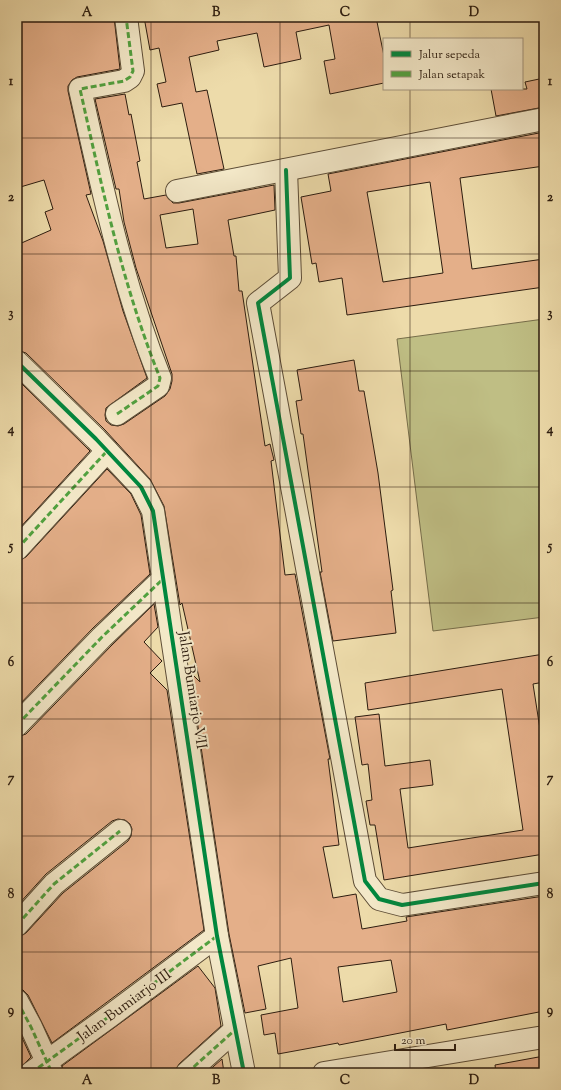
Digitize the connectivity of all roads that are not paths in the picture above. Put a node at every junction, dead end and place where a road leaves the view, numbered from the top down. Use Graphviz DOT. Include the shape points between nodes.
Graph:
graph roads {
  1 [pos="126,17"];
  2 [pos="544,119"];
  3 [pos="286,170"];
  4 [pos="177,191"];
  5 [pos="17,362"];
  6 [pos="118,414"];
  7 [pos="107,450"];
  8 [pos="17,549"];
  9 [pos="163,579"];
  10 [pos="17,724"];
  11 [pos="120,831"];
  12 [pos="544,883"];
  13 [pos="17,925"];
  14 [pos="217,936"];
  15 [pos="17,1001"];
  16 [pos="235,1030"];
  17 [pos="544,1037"];
  18 [pos="43,1069"];
  19 [pos="187,1073"];
  20 [pos="244,1073"];
  21 [pos="324,1073"];
  1 -- 6 [label="street" via="133,71 130,77 124,81 80,89 108,219 146,344 160,378 158,386"];
  2 -- 3 [label="street"];
  3 -- 4 [label="street"];
  3 -- 12 [label="street" via="290,278 258,303 365,881 379,899 402,905"];
  5 -- 7 [label="street, Jalan Bumiarjo VII"];
  7 -- 8 [label="street"];
  7 -- 9 [label="street, Jalan Bumiarjo VII" via="147,497 157,526"];
  9 -- 10 [label="street"];
  9 -- 14 [label="street, Jalan Bumiarjo VII"];
  11 -- 13 [label="street" via="54,884"];
  14 -- 16 [label="street, Jalan Bumiarjo VII"];
  14 -- 18 [label="street, Jalan Bumiarjo III"];
  15 -- 18 [label="street" via="26,1015"];
  16 -- 19 [label="street"];
  16 -- 20 [label="street, Jalan Bumiarjo VII"];
  17 -- 21 [label="street"];
}
